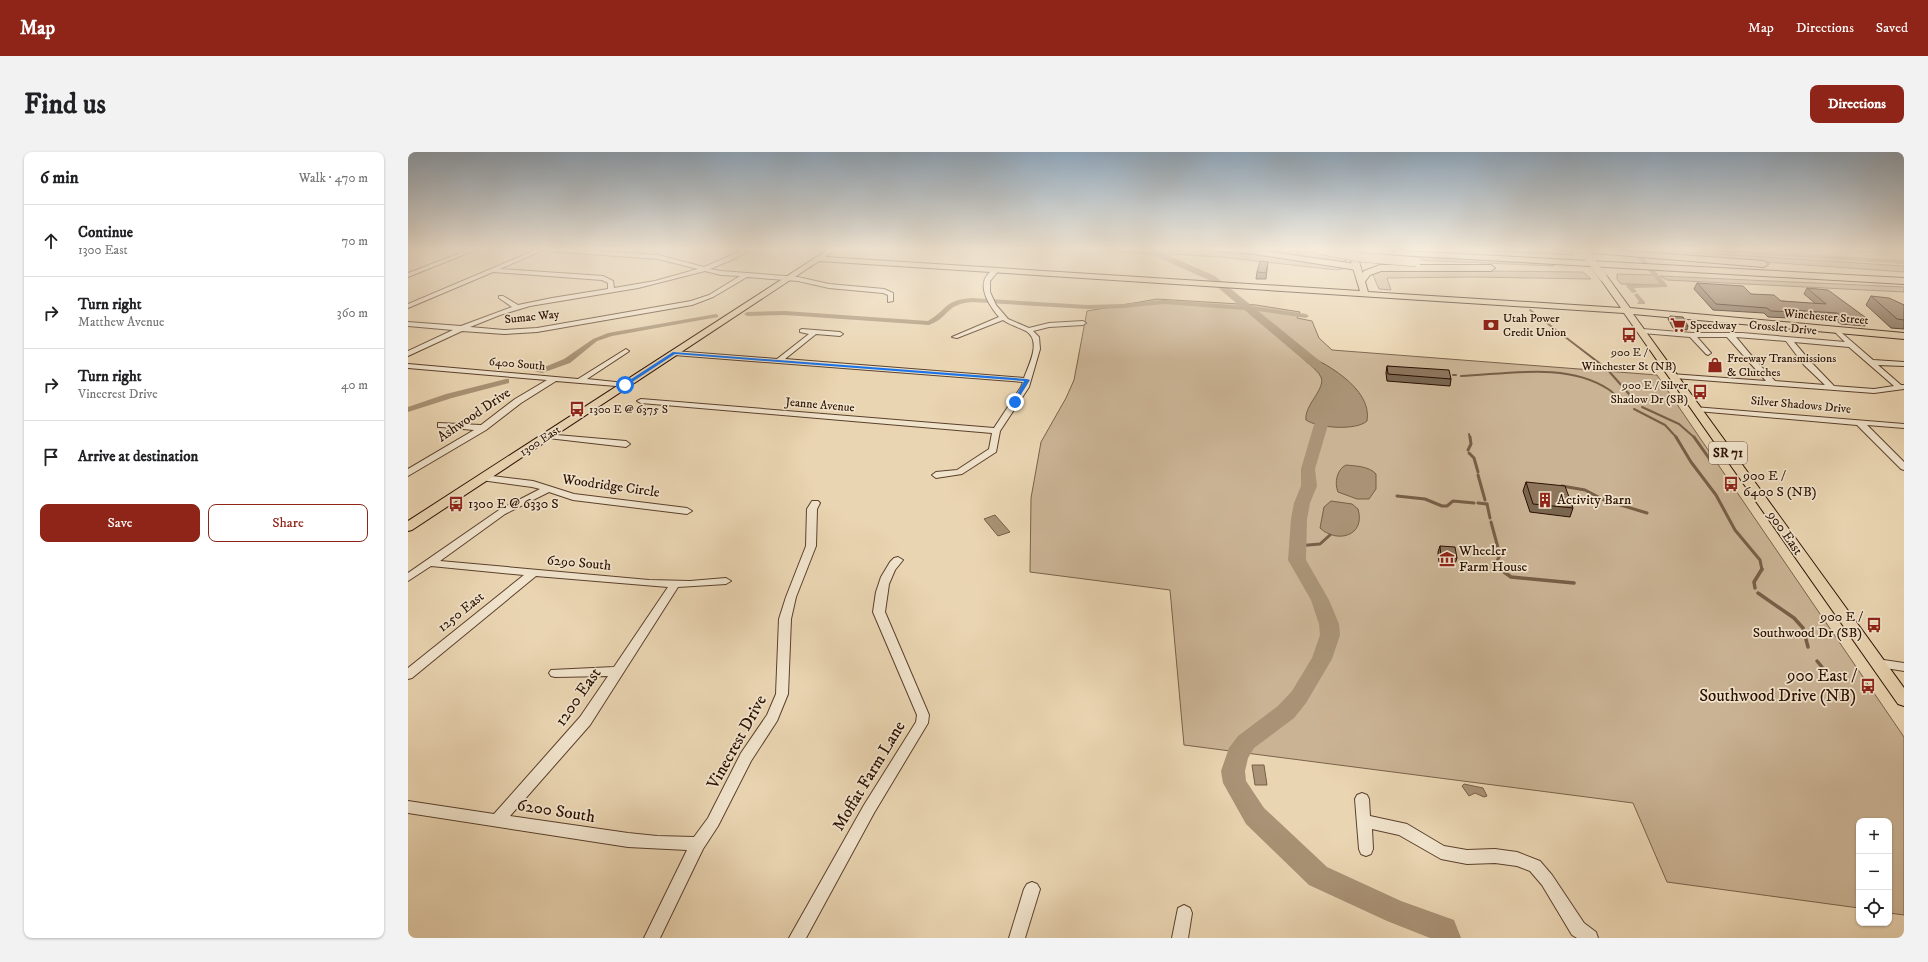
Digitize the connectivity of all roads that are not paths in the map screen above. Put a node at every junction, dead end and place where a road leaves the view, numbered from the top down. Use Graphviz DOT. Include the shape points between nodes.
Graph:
graph roads {
  1 [pos="455,286"];
  2 [pos="611,286"];
  3 [pos="639,286"];
  4 [pos="729,286"];
  5 [pos="776,286"];
  6 [pos="827,286"];
  7 [pos="986,286"];
  8 [pos="1237,286"];
  9 [pos="1362,286"];
  10 [pos="1609,286"];
  11 [pos="611,290"];
  12 [pos="1365,294"];
  13 [pos="501,297"];
  14 [pos="890,301"];
  15 [pos="408,306"];
  16 [pos="517,307"];
  17 [pos="1627,310"];
  18 [pos="1003,318"];
  19 [pos="1083,323"];
  20 [pos="408,324"];
  21 [pos="461,328"];
  22 [pos="1028,330"];
  23 [pos="1836,330"];
  24 [pos="1642,331"];
  25 [pos="802,332"];
  26 [pos="815,332"];
  27 [pos="840,334"];
  28 [pos="1692,335"];
  29 [pos="1729,335"];
  30 [pos="1904,336"];
  31 [pos="955,337"];
  32 [pos="1788,339"];
  33 [pos="1851,346"];
  34 [pos="626,351"];
  35 [pos="674,353"];
  36 [pos="1708,353"];
  37 [pos="408,354"];
  38 [pos="779,361"];
  39 [pos="1869,362"];
  40 [pos="1904,364"];
  41 [pos="408,366"];
  42 [pos="1674,376"];
  43 [pos="554,379"];
  44 [pos="1027,380"];
  45 [pos="579,381"];
  46 [pos="1772,384"];
  47 [pos="625,385"];
  48 [pos="1831,387"];
  49 [pos="1901,387"];
  50 [pos="641,401"];
  51 [pos="1697,408"];
  52 [pos="1860,422"];
  53 [pos="441,425"];
  54 [pos="1904,426"];
  55 [pos="483,428"];
  56 [pos="996,431"];
  57 [pos="548,436"];
  58 [pos="626,444"];
  59 [pos="1904,467"];
  60 [pos="408,473"];
  61 [pos="936,475"];
  62 [pos="484,478"];
  63 [pos="548,489"];
  64 [pos="815,503"];
  65 [pos="687,511"];
  66 [pos="408,527"];
  67 [pos="898,560"];
  68 [pos="429,563"];
  69 [pos="533,572"];
  70 [pos="408,578"];
  71 [pos="726,581"];
  72 [pos="675,584"];
  73 [pos="1877,663"];
  74 [pos="1904,666"];
  75 [pos="618,671"];
  76 [pos="555,673"];
  77 [pos="408,675"];
  78 [pos="1904,700"];
  79 [pos="1362,799"];
  80 [pos="408,807"];
  81 [pos="497,820"];
  82 [pos="1364,821"];
  83 [pos="698,844"];
  84 [pos="1366,849"];
  85 [pos="1032,890"];
  86 [pos="1184,913"];
  87 [pos="652,938"];
  88 [pos="797,938"];
  89 [pos="1017,938"];
  90 [pos="1180,938"];
  91 [pos="1590,938"];
  1 -- 15 [label="street"];
  2 -- 11 [label="street"];
  3 -- 11 [label="street"];
  4 -- 21 [label="street, Sumac Way" via="712,296 678,306 531,331"];
  5 -- 35 [label="main road, 1300 East"];
  6 -- 14 [label="street" via="884,291 890,293"];
  7 -- 18 [label="street" via="986,290"];
  8 -- 12 [label="main road, Winchester Street"];
  9 -- 12 [label="main road"];
  10 -- 17 [label="main road, 900 East / SR 71, bridge"];
  11 -- 16 [label="street"];
  12 -- 17 [label="main road, Winchester Street"];
  13 -- 16 [label="street"];
  16 -- 21 [label="street"];
  17 -- 23 [label="main road, Winchester Street"];
  17 -- 24 [label="main road, 900 East / SR 71"];
  18 -- 22 [label="street"];
  18 -- 31 [label="street"];
  19 -- 22 [label="street" via="1049,325"];
  20 -- 21 [label="street, Sumac Way"];
  21 -- 37 [label="street"];
  22 -- 44 [label="street" via="1038,344"];
  23 -- 30 [label="main road, Winchester Street"];
  23 -- 33 [label="street"];
  24 -- 28 [label="street, Crosslet Drive"];
  24 -- 42 [label="main road, 900 East / SR 71"];
  25 -- 26 [label="street"];
  26 -- 27 [label="street"];
  26 -- 38 [label="street"];
  28 -- 29 [label="street, Crosslet Drive"];
  28 -- 36 [label="street"];
  29 -- 32 [label="street, Crosslet Drive"];
  29 -- 46 [label="street"];
  32 -- 33 [label="street, Crosslet Drive"];
  32 -- 48 [label="street"];
  33 -- 39 [label="street"];
  34 -- 45 [label="street"];
  35 -- 38 [label="street"];
  35 -- 47 [label="main road, 1300 East"];
  38 -- 44 [label="street"];
  39 -- 40 [label="street"];
  39 -- 49 [label="street"];
  41 -- 43 [label="street, 6400 South"];
  42 -- 46 [label="street"];
  42 -- 51 [label="main road, 900 East / SR 71"];
  43 -- 45 [label="street, 6400 South"];
  43 -- 55 [label="street, Ashwood Drive" via="518,401"];
  44 -- 56 [label="street" via="1021,394"];
  45 -- 47 [label="street, 6400 South"];
  46 -- 48 [label="street"];
  47 -- 57 [label="main road, 1300 East"];
  48 -- 49 [label="street" via="1874,391"];
  50 -- 56 [label="street, Jeanne Avenue"];
  51 -- 52 [label="street, Silver Shadows Drive"];
  51 -- 73 [label="main road, 900 East / SR 71"];
  52 -- 54 [label="street, Silver Shadows Drive"];
  52 -- 59 [label="street"];
  53 -- 55 [label="street"];
  55 -- 60 [label="street, Ashwood Drive"];
  56 -- 61 [label="street" via="994,447 990,452 959,472"];
  57 -- 58 [label="street"];
  57 -- 62 [label="main road, 1300 East"];
  62 -- 63 [label="street, Woodridge Circle" via="527,483"];
  62 -- 66 [label="main road, 1300 East"];
  63 -- 65 [label="street, Woodridge Circle" via="573,497"];
  63 -- 68 [label="street" via="502,512"];
  64 -- 83 [label="street, Vinecrest Drive" via="812,508 811,546 786,611 780,702"];
  67 -- 88 [label="street, Moffat Farm Lane" via="890,571 879,612 923,716 922,723 869,809"];
  68 -- 69 [label="street, 6290 South"];
  68 -- 70 [label="street"];
  69 -- 72 [label="street, 6290 South"];
  69 -- 77 [label="street, 1250 East"];
  71 -- 72 [label="street, 6290 South"];
  72 -- 75 [label="street, 1200 East"];
  73 -- 74 [label="street"];
  73 -- 78 [label="main road, 900 East / SR 71"];
  75 -- 76 [label="street"];
  75 -- 81 [label="street, 1200 East" via="577,731"];
  79 -- 82 [label="street"];
  80 -- 81 [label="street, 6200 South"];
  81 -- 83 [label="street, 6200 South" via="642,842"];
  82 -- 84 [label="street"];
  82 -- 91 [label="street" via="1402,829 1441,852 1517,859 1535,866 1547,880 1578,929"];
  83 -- 87 [label="street, Vinecrest Drive"];
  85 -- 89 [label="street"];
  86 -- 90 [label="street"];
}
